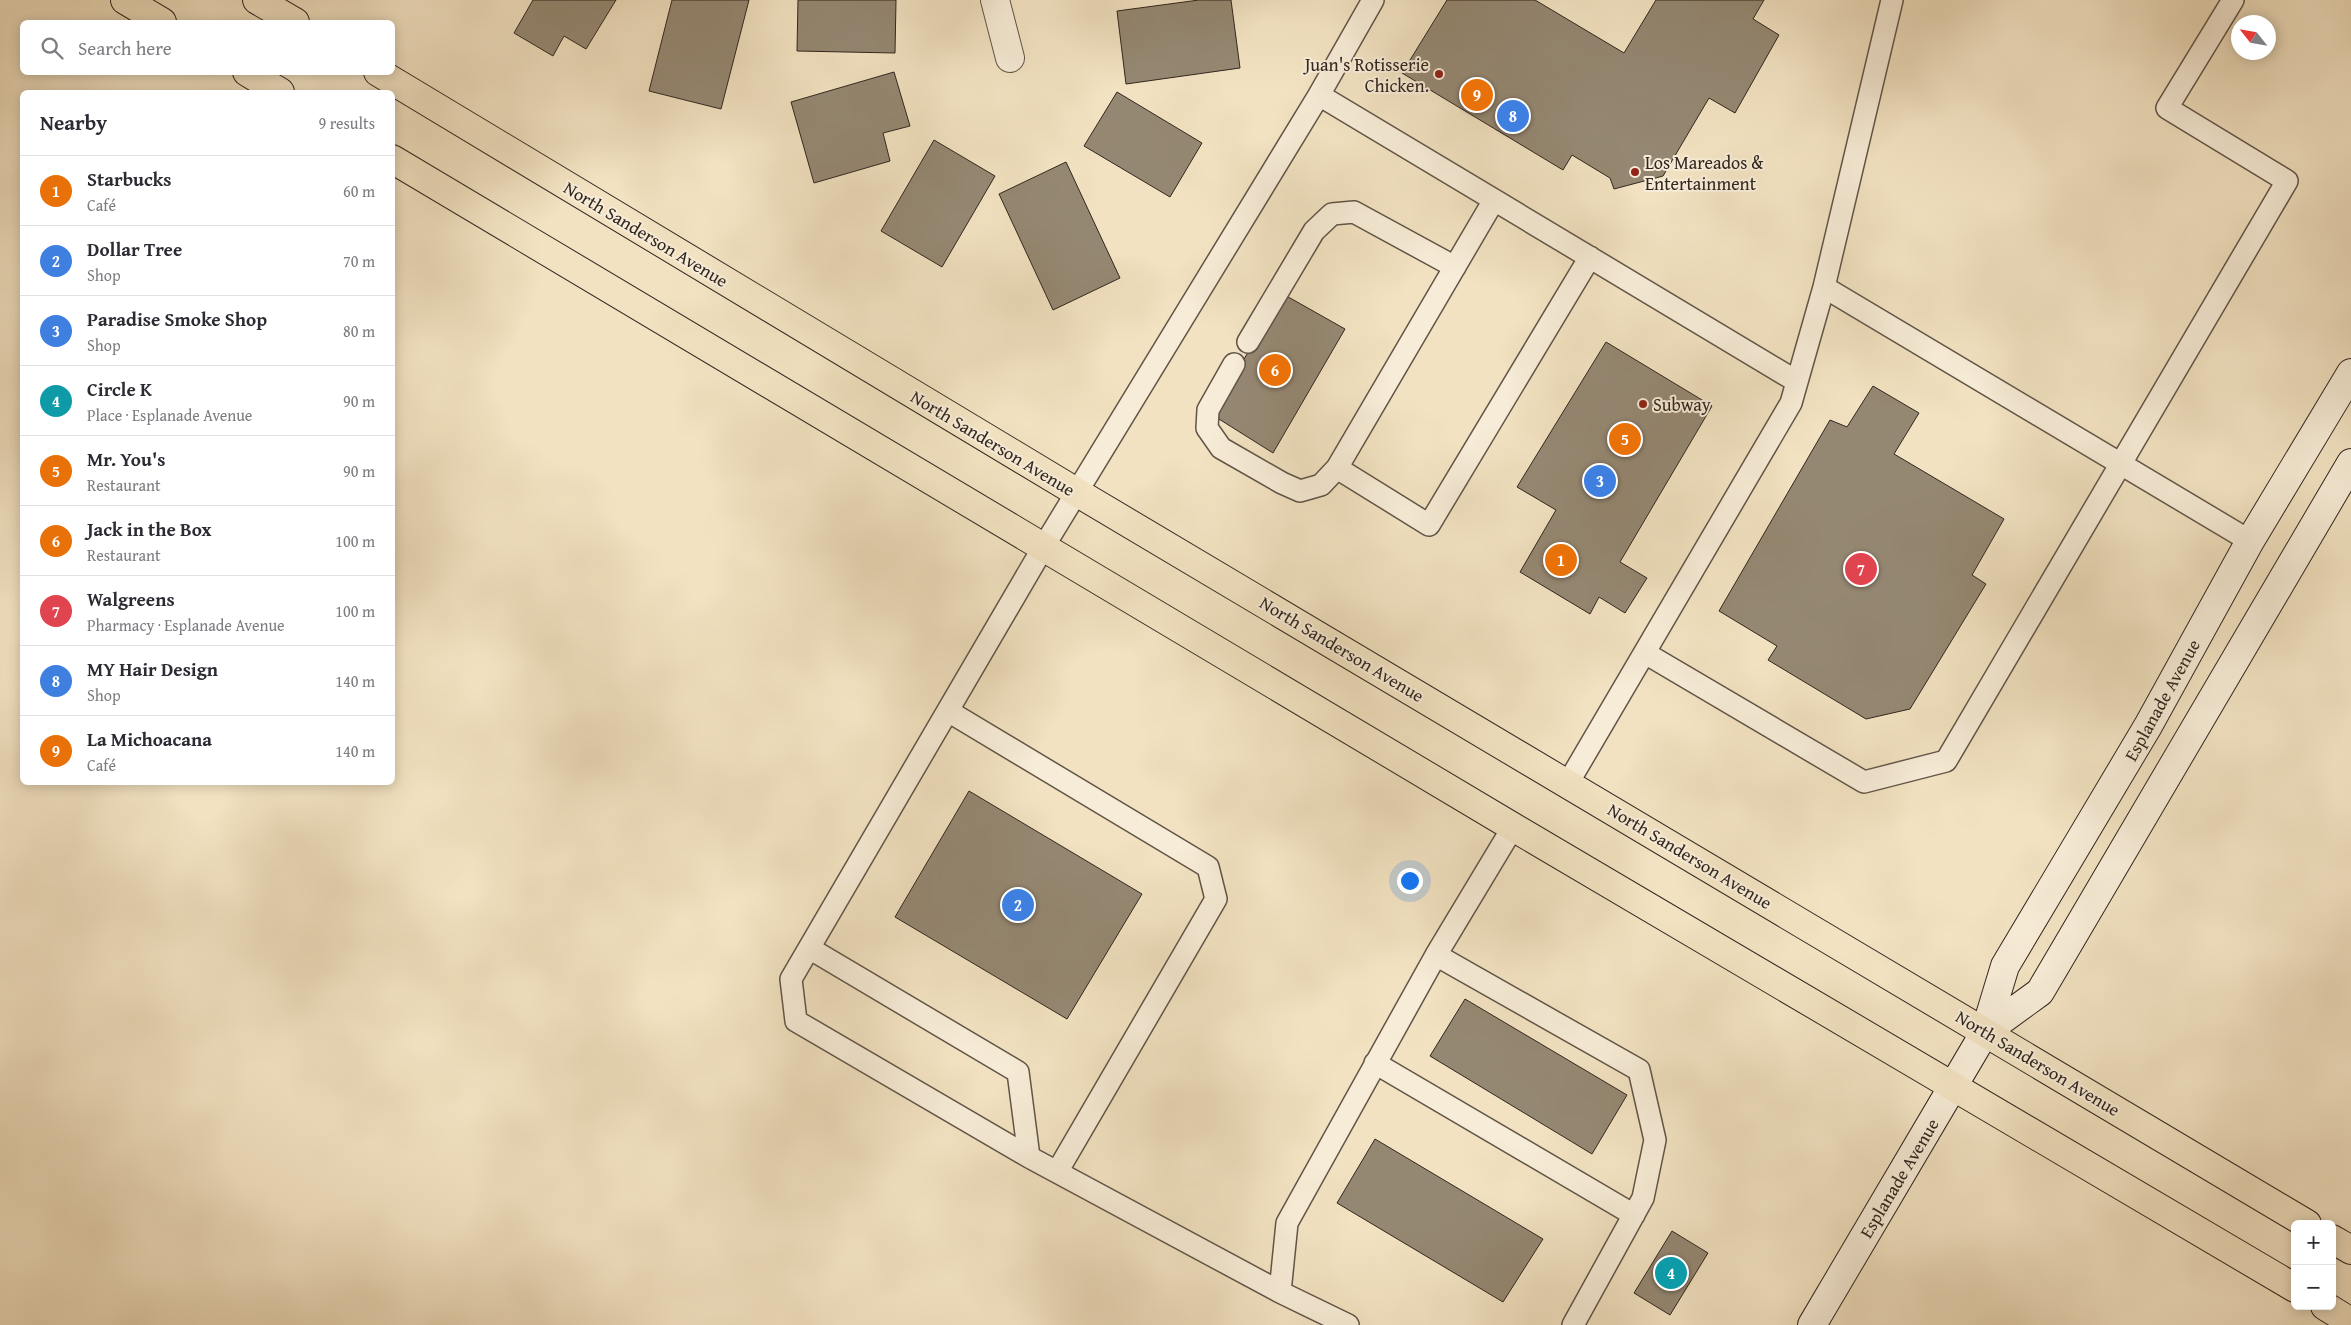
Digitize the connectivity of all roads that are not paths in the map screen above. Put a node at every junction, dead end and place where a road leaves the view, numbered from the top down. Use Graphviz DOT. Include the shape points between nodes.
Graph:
graph roads {
  1 [pos="125,0"];
  2 [pos="258,0"];
  3 [pos="995,0"];
  4 [pos="1372,0"];
  5 [pos="1892,0"];
  6 [pos="2233,0"];
  7 [pos="159,20"];
  8 [pos="292,20"];
  9 [pos="1010,58"];
  10 [pos="252,75"];
  11 [pos="383,75"];
  12 [pos="277,90"];
  13 [pos="1319,95"];
  14 [pos="395,161"];
  15 [pos="1494,200"];
  16 [pos="1590,257"];
  17 [pos="1455,266"];
  18 [pos="1824,287"];
  19 [pos="1248,342"];
  20 [pos="1234,364"];
  21 [pos="2351,373"];
  22 [pos="1796,381"];
  23 [pos="2351,463"];
  24 [pos="2121,464"];
  25 [pos="1337,468"];
  26 [pos="1078,493"];
  27 [pos="2250,541"];
  28 [pos="1044,546"];
  29 [pos="1646,653"];
  30 [pos="948,711"];
  31 [pos="1568,783"];
  32 [pos="1513,827"];
  33 [pos="809,948"];
  34 [pos="1436,955"];
  35 [pos="1985,1032"];
  36 [pos="1375,1063"];
  37 [pos="1954,1085"];
  38 [pos="1029,1157"];
  39 [pos="1057,1172"];
  40 [pos="1634,1215"];
  41 [pos="2300,1220"];
  42 [pos="2336,1241"];
  43 [pos="2351,1250"];
  44 [pos="2291,1286"];
  45 [pos="1280,1292"];
  46 [pos="2332,1310"];
  47 [pos="2351,1322"];
  48 [pos="1348,1325"];
  49 [pos="1573,1325"];
  50 [pos="1812,1325"];
  1 -- 7 [label="highway"];
  2 -- 8 [label="highway"];
  3 -- 9 [label="main road"];
  4 -- 13 [label="lane"];
  5 -- 18 [label="lane"];
  6 -- 24 [label="lane" via="2167,108 2287,181"];
  10 -- 12 [label="highway"];
  11 -- 26 [label="highway, North Sanderson Avenue"];
  13 -- 15 [label="lane"];
  13 -- 26 [label="lane"];
  14 -- 28 [label="highway"];
  15 -- 16 [label="lane"];
  15 -- 17 [label="lane"];
  16 -- 22 [label="lane"];
  16 -- 25 [label="lane" via="1430,525"];
  17 -- 19 [label="lane" via="1354,212 1332,214 1314,231"];
  17 -- 25 [label="lane"];
  18 -- 22 [label="lane"];
  18 -- 24 [label="lane"];
  20 -- 25 [label="lane" via="1208,410 1207,428 1221,448 1300,491 1321,485"];
  21 -- 27 [label="main road, Esplanade Avenue"];
  22 -- 29 [label="lane" via="1791,403"];
  23 -- 35 [label="main road, Esplanade Avenue" via="2040,992"];
  24 -- 27 [label="lane"];
  24 -- 29 [label="lane" via="1946,761 1864,782"];
  26 -- 28 [label="lane"];
  26 -- 31 [label="highway, North Sanderson Avenue"];
  27 -- 35 [label="main road, Esplanade Avenue" via="2148,726 2004,966"];
  28 -- 30 [label="lane"];
  28 -- 32 [label="highway"];
  29 -- 31 [label="lane"];
  30 -- 33 [label="lane"];
  30 -- 39 [label="lane" via="1208,867 1216,900"];
  31 -- 35 [label="highway, North Sanderson Avenue"];
  32 -- 34 [label="lane"];
  32 -- 37 [label="highway"];
  33 -- 38 [label="lane" via="1018,1072"];
  33 -- 38 [label="lane" via="791,979 796,1021"];
  34 -- 36 [label="lane"];
  34 -- 40 [label="lane" via="1639,1070 1655,1140 1643,1198"];
  35 -- 37 [label="main road, Esplanade Avenue"];
  35 -- 41 [label="highway, North Sanderson Avenue"];
  36 -- 40 [label="lane"];
  36 -- 45 [label="lane" via="1287,1222"];
  37 -- 44 [label="highway"];
  37 -- 50 [label="main road, Esplanade Avenue"];
  38 -- 39 [label="lane"];
  39 -- 45 [label="lane"];
  40 -- 49 [label="lane"];
  42 -- 43 [label="highway"];
  45 -- 48 [label="lane"];
  46 -- 47 [label="highway"];
}
